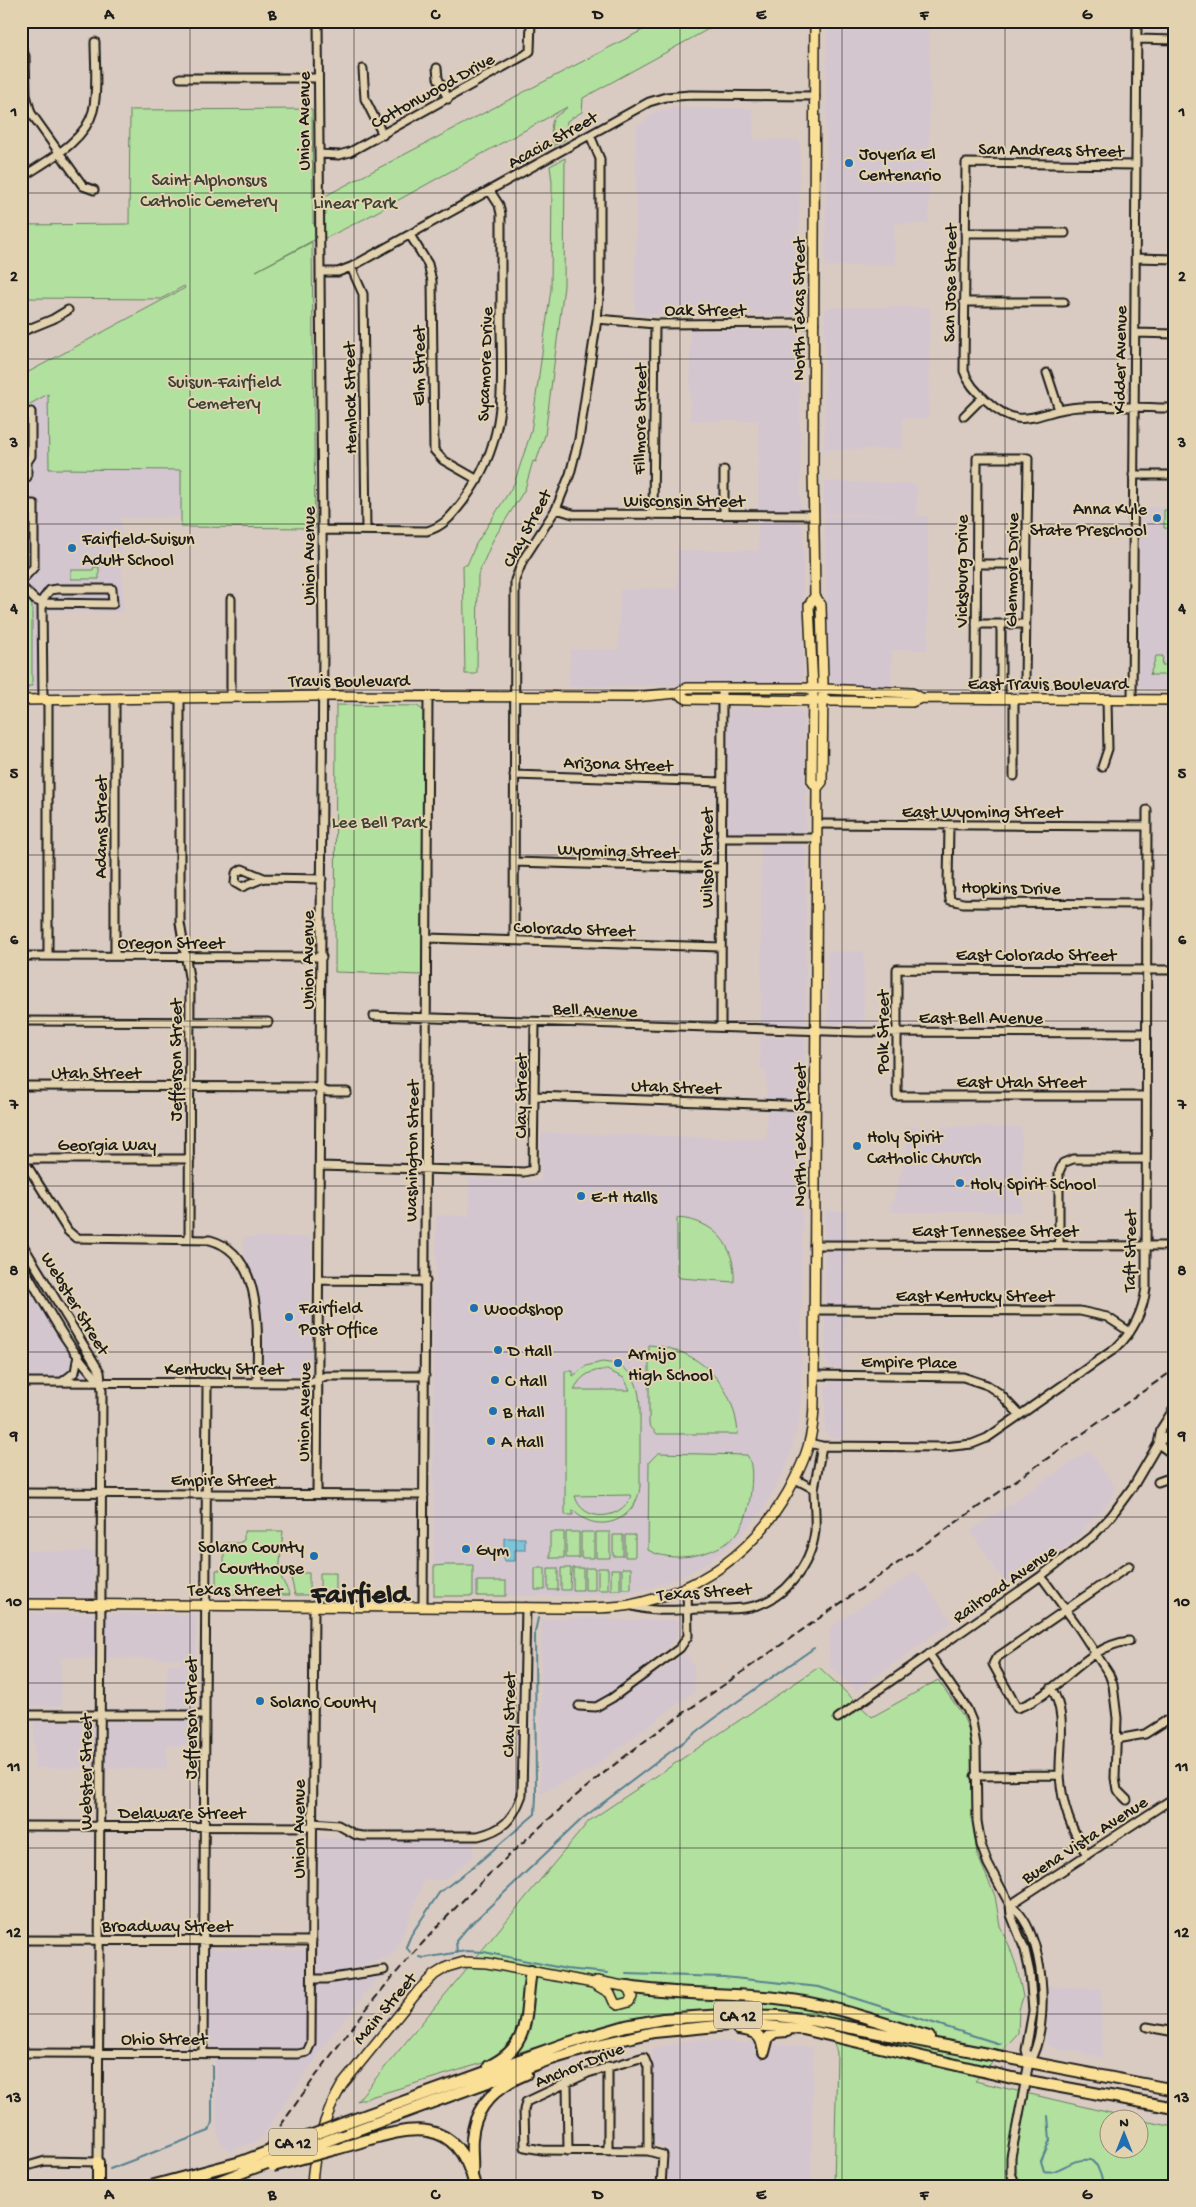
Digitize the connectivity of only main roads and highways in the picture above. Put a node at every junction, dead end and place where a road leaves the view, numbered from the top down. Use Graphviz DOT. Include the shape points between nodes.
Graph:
graph roads {
  1 [pos="815,21"];
  2 [pos="815,596"];
  3 [pos="812,690"];
  4 [pos="823,690"];
  5 [pos="677,694"];
  6 [pos="921,698"];
  7 [pos="21,700"];
  8 [pos="813,700"];
  9 [pos="1175,700"];
  10 [pos="823,701"];
  11 [pos="817,788"];
  12 [pos="755,1538"];
  13 [pos="21,1604"];
  14 [pos="531,1971"];
  15 [pos="593,1983"];
  16 [pos="628,1987"];
  17 [pos="728,2026"];
  18 [pos="803,2029"];
  19 [pos="955,2048"];
  20 [pos="567,2054"];
  21 [pos="454,2083"];
  22 [pos="1175,2090"];
  23 [pos="1175,2108"];
  24 [pos="98,2162"];
  25 [pos="242,2167"];
  26 [pos="209,2172"];
  27 [pos="472,2175"];
  28 [pos="98,2186"];
  29 [pos="151,2186"];
  30 [pos="176,2186"];
  31 [pos="207,2186"];
  32 [pos="312,2186"];
  33 [pos="475,2186"];
  1 -- 2 [label="main road, North Texas Street"];
  2 -- 3 [label="main road, North Texas Street" via="809,605"];
  2 -- 4 [label="main road, North Texas Street" via="821,605"];
  3 -- 4 [label="main road, East Travis Boulevard"];
  3 -- 5 [label="main road, Travis Boulevard" via="687,688"];
  3 -- 8 [label="main road, North Texas Street"];
  4 -- 6 [label="main road, East Travis Boulevard" via="912,693"];
  4 -- 10 [label="main road, North Texas Street"];
  5 -- 7 [label="main road, Travis Boulevard" via="634,697 323,696"];
  5 -- 8 [label="main road, Travis Boulevard" via="687,699"];
  6 -- 9 [label="main road, East Travis Boulevard"];
  6 -- 10 [label="main road, East Travis Boulevard" via="912,702"];
  8 -- 10 [label="main road, Travis Boulevard"];
  8 -- 11 [label="main road, North Texas Street" via="812,781"];
  10 -- 11 [label="main road, North Texas Street" via="822,782"];
  11 -- 12 [label="main road, North Texas Street" via="814,1406 809,1443 795,1479 778,1509"];
  12 -- 13 [label="main road, Texas Street" via="732,1560 687,1587 629,1605 605,1608"];
  14 -- 15 [label="main road, Main Street"];
  14 -- 21 [label="highway" via="523,2029 514,2049 499,2061"];
  14 -- 32 [label="main road, Main Street" via="464,1962 447,1967 427,1981 334,2099 314,2161"];
  15 -- 16 [label="main road, Main Street"];
  15 -- 16 [label="main road, Main Street" via="610,1994 618,2005 629,2002 632,1997"];
  16 -- 19 [label="highway" via="667,1993 758,1995 810,2002 876,2020"];
  17 -- 18 [label="highway, CA 12" via="767,2025"];
  17 -- 18 [label="highway" via="756,2033 762,2040 764,2052 771,2034"];
  17 -- 20 [label="highway, CA 12" via="654,2032"];
  18 -- 23 [label="highway, CA 12" via="1026,2081"];
  19 -- 21 [label="highway, CA 12" via="788,2018 698,2016 626,2026 596,2034"];
  19 -- 22 [label="highway, CA 12"];
  20 -- 25 [label="highway, CA 12, bridge" via="340,2136"];
  20 -- 27 [label="highway" via="505,2084 488,2098 473,2126"];
  21 -- 25 [label="highway, CA 12, bridge" via="344,2123"];
  24 -- 28 [label="highway"];
  25 -- 26 [label="highway, CA 12"];
  25 -- 27 [label="highway, bridge" via="264,2169 408,2130 429,2130 457,2146"];
  25 -- 31 [label="highway, CA 12"];
  26 -- 29 [label="highway"];
  26 -- 30 [label="highway, CA 12"];
  27 -- 33 [label="highway"];
}
